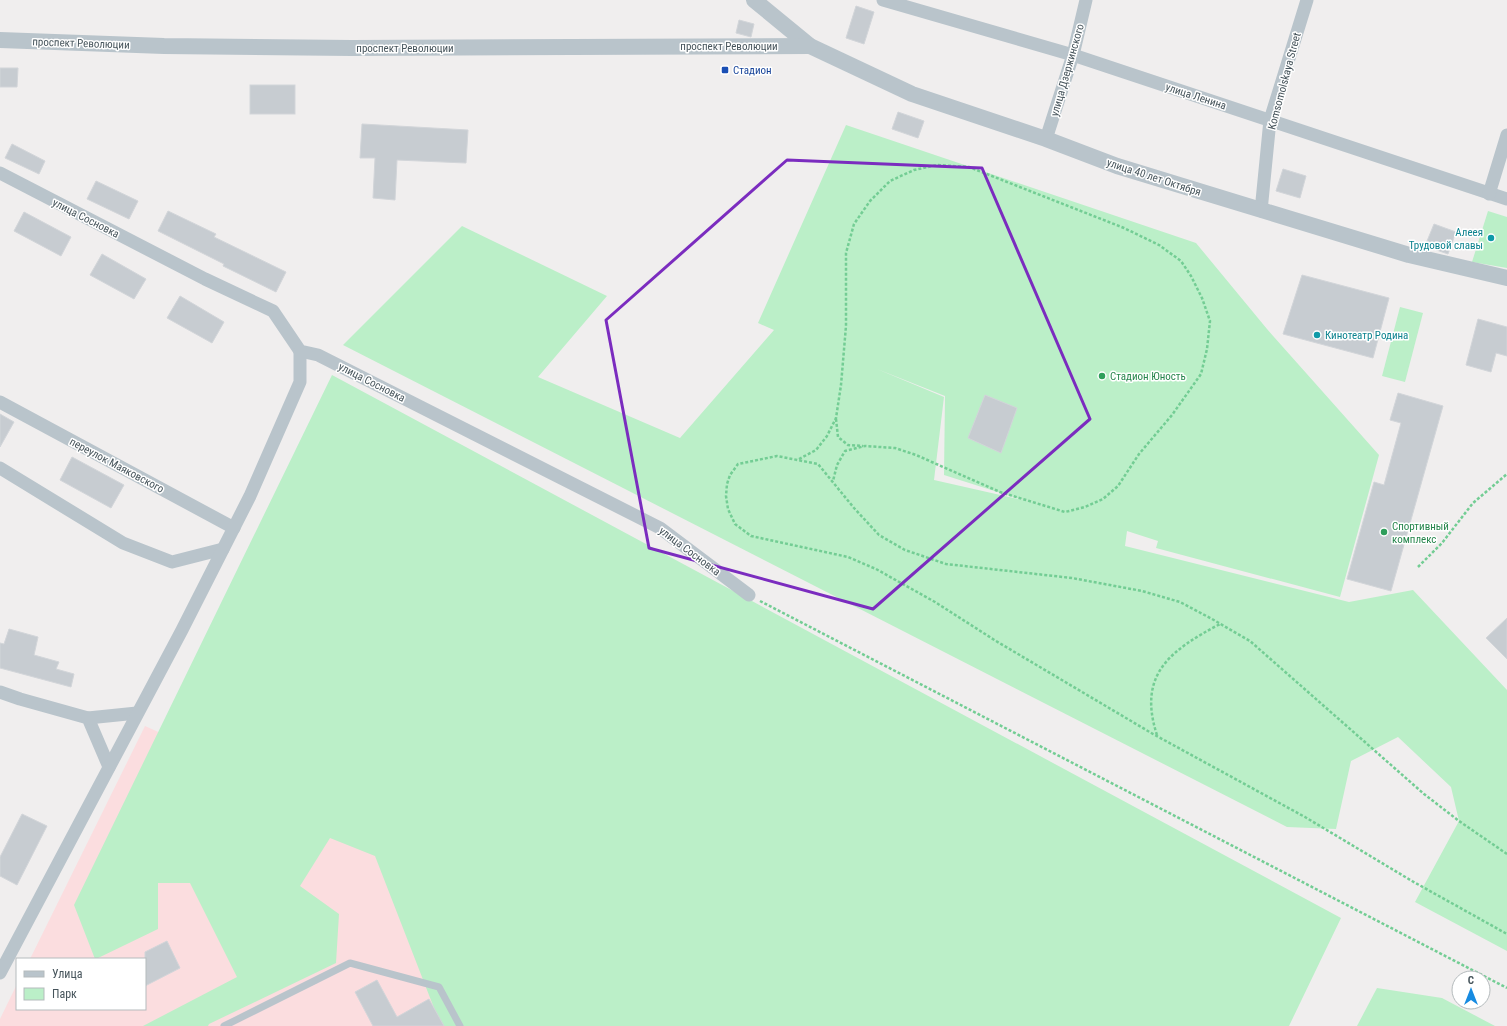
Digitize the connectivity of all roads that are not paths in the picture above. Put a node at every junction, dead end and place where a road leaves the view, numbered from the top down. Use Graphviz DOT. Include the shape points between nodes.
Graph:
graph roads {
  1 [pos="754,0"];
  2 [pos="883,0"];
  3 [pos="1086,0"];
  4 [pos="1307,0"];
  5 [pos="0,40"];
  6 [pos="810,46"];
  7 [pos="1073,54"];
  8 [pos="1270,120"];
  9 [pos="1507,135"];
  10 [pos="1046,139"];
  11 [pos="0,173"];
  12 [pos="1489,194"];
  13 [pos="1507,200"];
  14 [pos="1261,210"];
  15 [pos="1507,278"];
  16 [pos="300,351"];
  17 [pos="0,402"];
  18 [pos="0,468"];
  19 [pos="234,528"];
  20 [pos="223,549"];
  21 [pos="749,595"];
  22 [pos="0,692"];
  23 [pos="137,713"];
  24 [pos="88,718"];
  25 [pos="109,767"];
  26 [pos="0,973"];
  27 [pos="224,1026"];
  28 [pos="460,1026"];
  1 -- 6 [label="street"];
  2 -- 7 [label="street, улица Ленина"];
  3 -- 7 [label="street, улица Дзержинского"];
  4 -- 8 [label="street, Komsomolskaya Street"];
  5 -- 6 [label="street, проспект Революции" via="164,46 337,48"];
  6 -- 10 [label="street, улица 40 лет Октября" via="912,94"];
  7 -- 8 [label="street, улица Ленина"];
  7 -- 10 [label="street, улица Дзержинского"];
  8 -- 12 [label="street, улица Ленина"];
  8 -- 14 [label="street, Komsomolskaya Street"];
  9 -- 12 [label="street"];
  10 -- 14 [label="street, улица 40 лет Октября" via="1117,166"];
  11 -- 16 [label="street, улица Сосновка" via="273,311"];
  12 -- 13 [label="street, улица Ленина"];
  14 -- 15 [label="street, улица 40 лет Октября" via="1409,255"];
  16 -- 19 [label="street" via="300,382"];
  16 -- 21 [label="street, улица Сосновка" via="318,355 660,528"];
  17 -- 19 [label="street, переулок Маяковского"];
  18 -- 20 [label="street" via="123,542 172,562"];
  19 -- 20 [label="street"];
  20 -- 23 [label="street"];
  22 -- 24 [label="street" via="20,700"];
  23 -- 24 [label="street"];
  23 -- 25 [label="street"];
  24 -- 25 [label="street"];
  25 -- 26 [label="street"];
  27 -- 28 [label="lane" via="350,963 439,987"];
}
